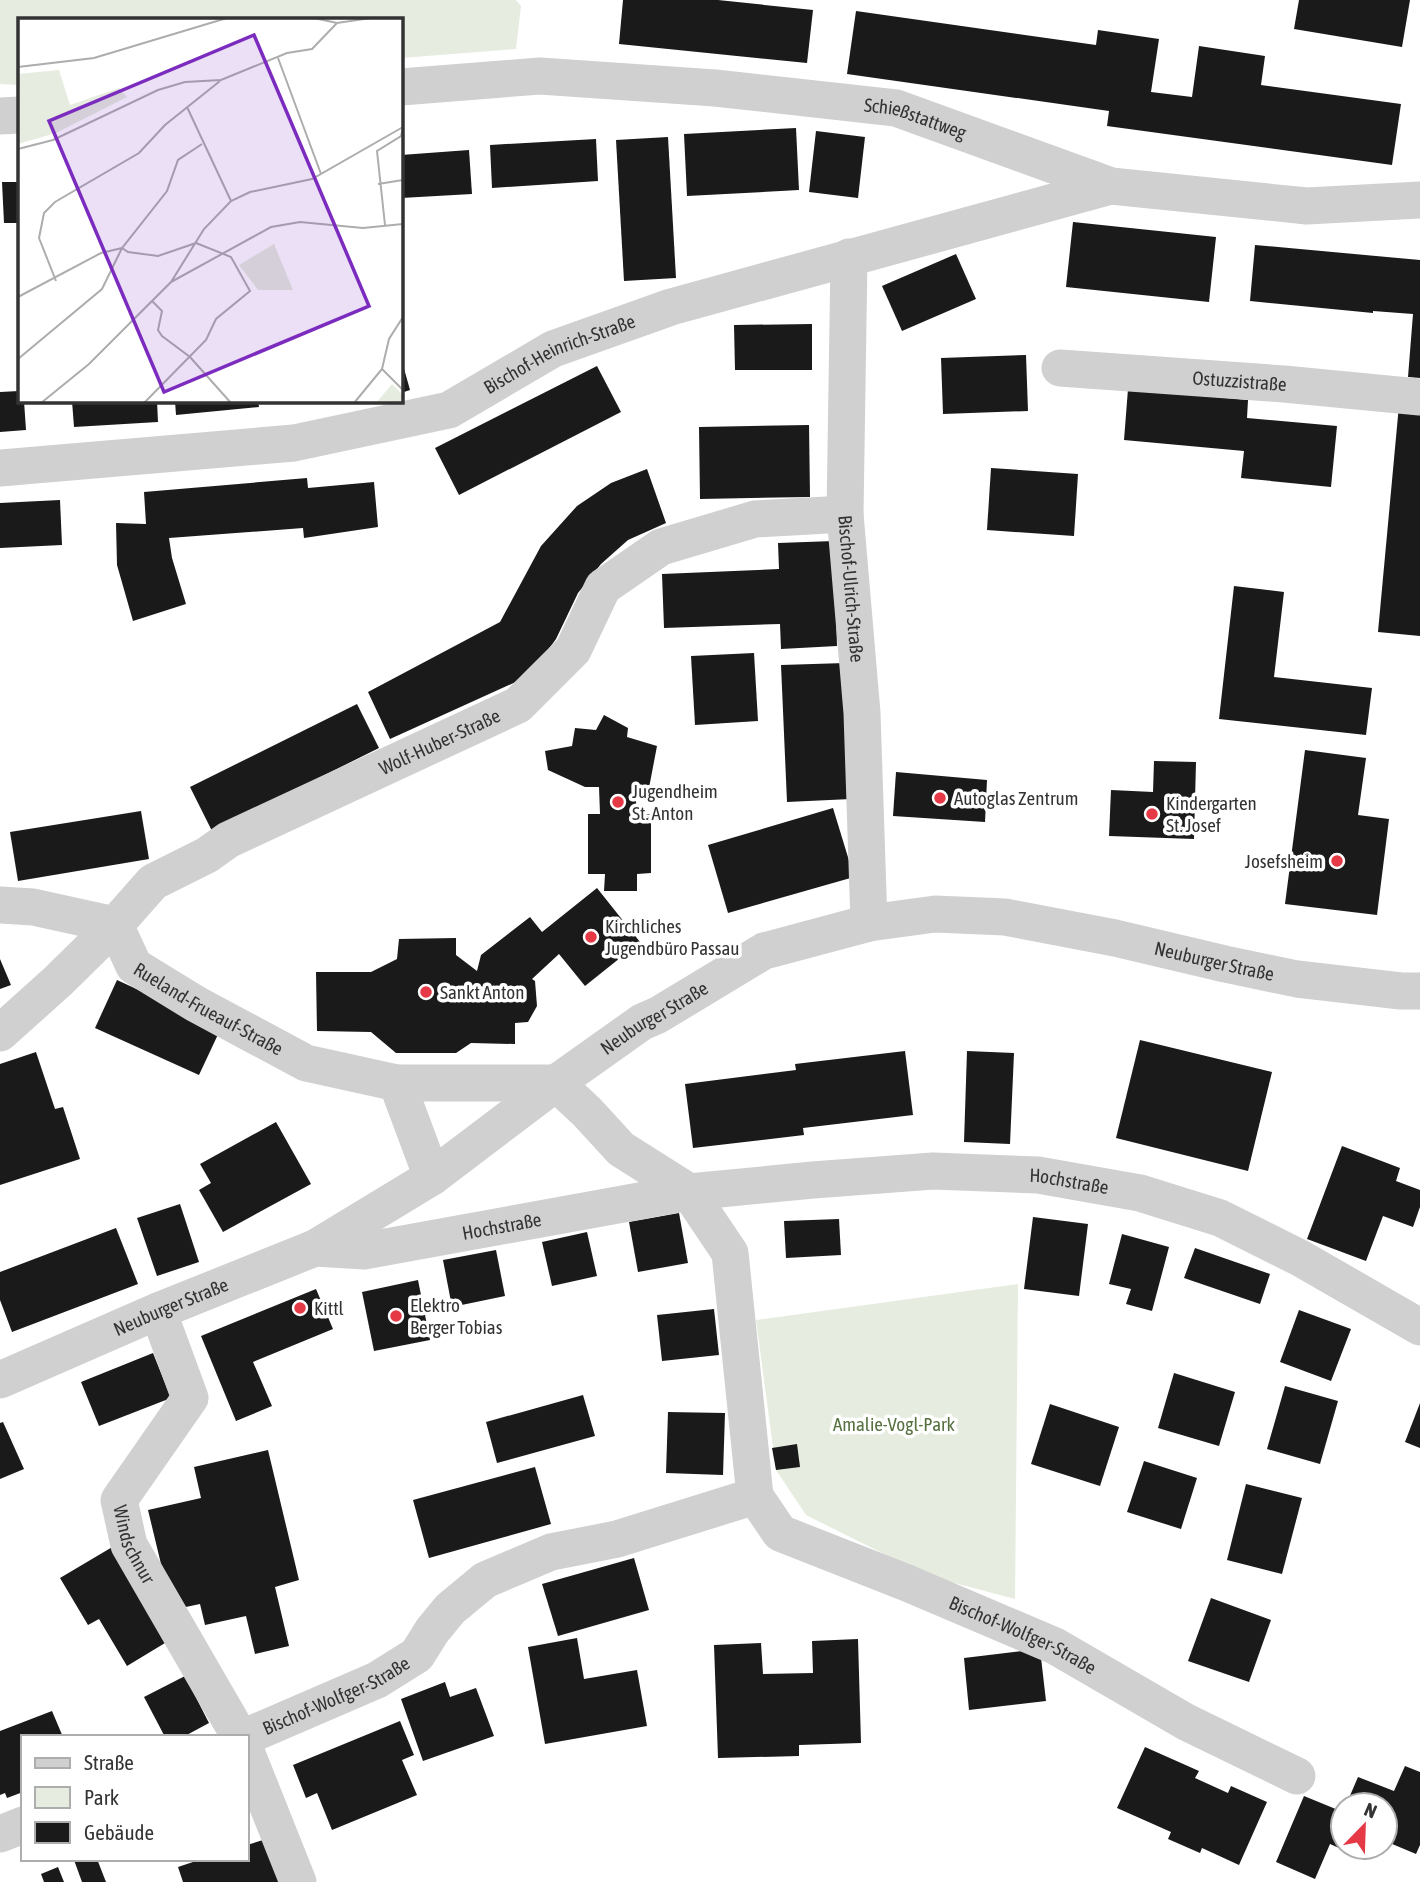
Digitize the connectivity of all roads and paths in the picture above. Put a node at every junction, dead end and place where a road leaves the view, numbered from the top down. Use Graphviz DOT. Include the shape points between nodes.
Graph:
graph roads {
  1 [pos="402,87"];
  2 [pos="18,115"];
  3 [pos="0,116"];
  4 [pos="1111,186"];
  5 [pos="1420,200"];
  6 [pos="849,257"];
  7 [pos="1060,368"];
  8 [pos="1420,397"];
  9 [pos="0,468"];
  10 [pos="845,514"];
  11 [pos="0,905"];
  12 [pos="869,923"];
  13 [pos="115,925"];
  14 [pos="1420,991"];
  15 [pos="0,1033"];
  16 [pos="397,1083"];
  17 [pos="556,1083"];
  18 [pos="432,1177"];
  19 [pos="688,1192"];
  20 [pos="315,1248"];
  21 [pos="158,1311"];
  22 [pos="1420,1326"];
  23 [pos="0,1380"];
  24 [pos="755,1496"];
  25 [pos="239,1735"];
  26 [pos="248,1736"];
  27 [pos="248,1757"];
  28 [pos="1297,1776"];
  29 [pos="21,1826"];
  30 [pos="0,1834"];
  31 [pos="298,1882"];
  1 -- 4 [label="street, Schießstattweg" via="540,76 715,88 896,108"];
  2 -- 3 [label="street"];
  4 -- 5 [label="street, Schießstattweg" via="1307,206"];
  4 -- 6 [label="street, Bischof-Heinrich-Straße"];
  6 -- 9 [label="street, Bischof-Heinrich-Straße" via="671,307 553,349 449,410 294,443"];
  6 -- 10 [label="street, Bischof-Ulrich-Straße"];
  7 -- 8 [label="street, Ostuzzistraße"];
  10 -- 12 [label="street, Bischof-Ulrich-Straße" via="862,713"];
  10 -- 13 [label="street, Wolf-Huber-Straße" via="755,519 661,547 603,587 573,650 518,705 228,840 153,882"];
  11 -- 13 [label="street" via="33,907"];
  12 -- 14 [label="street, Neuburger Straße" via="935,914 1005,917 1297,979"];
  12 -- 17 [label="street, Neuburger Straße" via="764,951 642,1023"];
  13 -- 15 [label="street"];
  13 -- 16 [label="street, Rueland-Frueauf-Straße" via="134,966 196,1004 306,1063"];
  16 -- 17 [label="street, Rueland-Frueauf-Straße"];
  16 -- 18 [label="street"];
  17 -- 18 [label="street, Neuburger Straße"];
  17 -- 19 [label="street" via="621,1149"];
  18 -- 20 [label="street, Neuburger Straße"];
  19 -- 20 [label="street, Hochstraße" via="364,1251"];
  19 -- 22 [label="street, Hochstraße" via="933,1171 1038,1175 1140,1193 1220,1218"];
  19 -- 24 [label="street, Bischof-Wolfger-Straße" via="730,1253"];
  20 -- 21 [label="street, Neuburger Straße"];
  21 -- 23 [label="street, Neuburger Straße"];
  21 -- 25 [label="street, Windschnur" via="190,1398 119,1500 130,1545"];
  24 -- 26 [label="street, Bischof-Wolfger-Straße" via="617,1539 551,1552 485,1580 450,1609 416,1655 377,1680"];
  24 -- 28 [label="street, Bischof-Wolfger-Straße" via="780,1533 1055,1646 1186,1722"];
  27 -- 31 [label="street"];
  29 -- 30 [label="street"];
}
